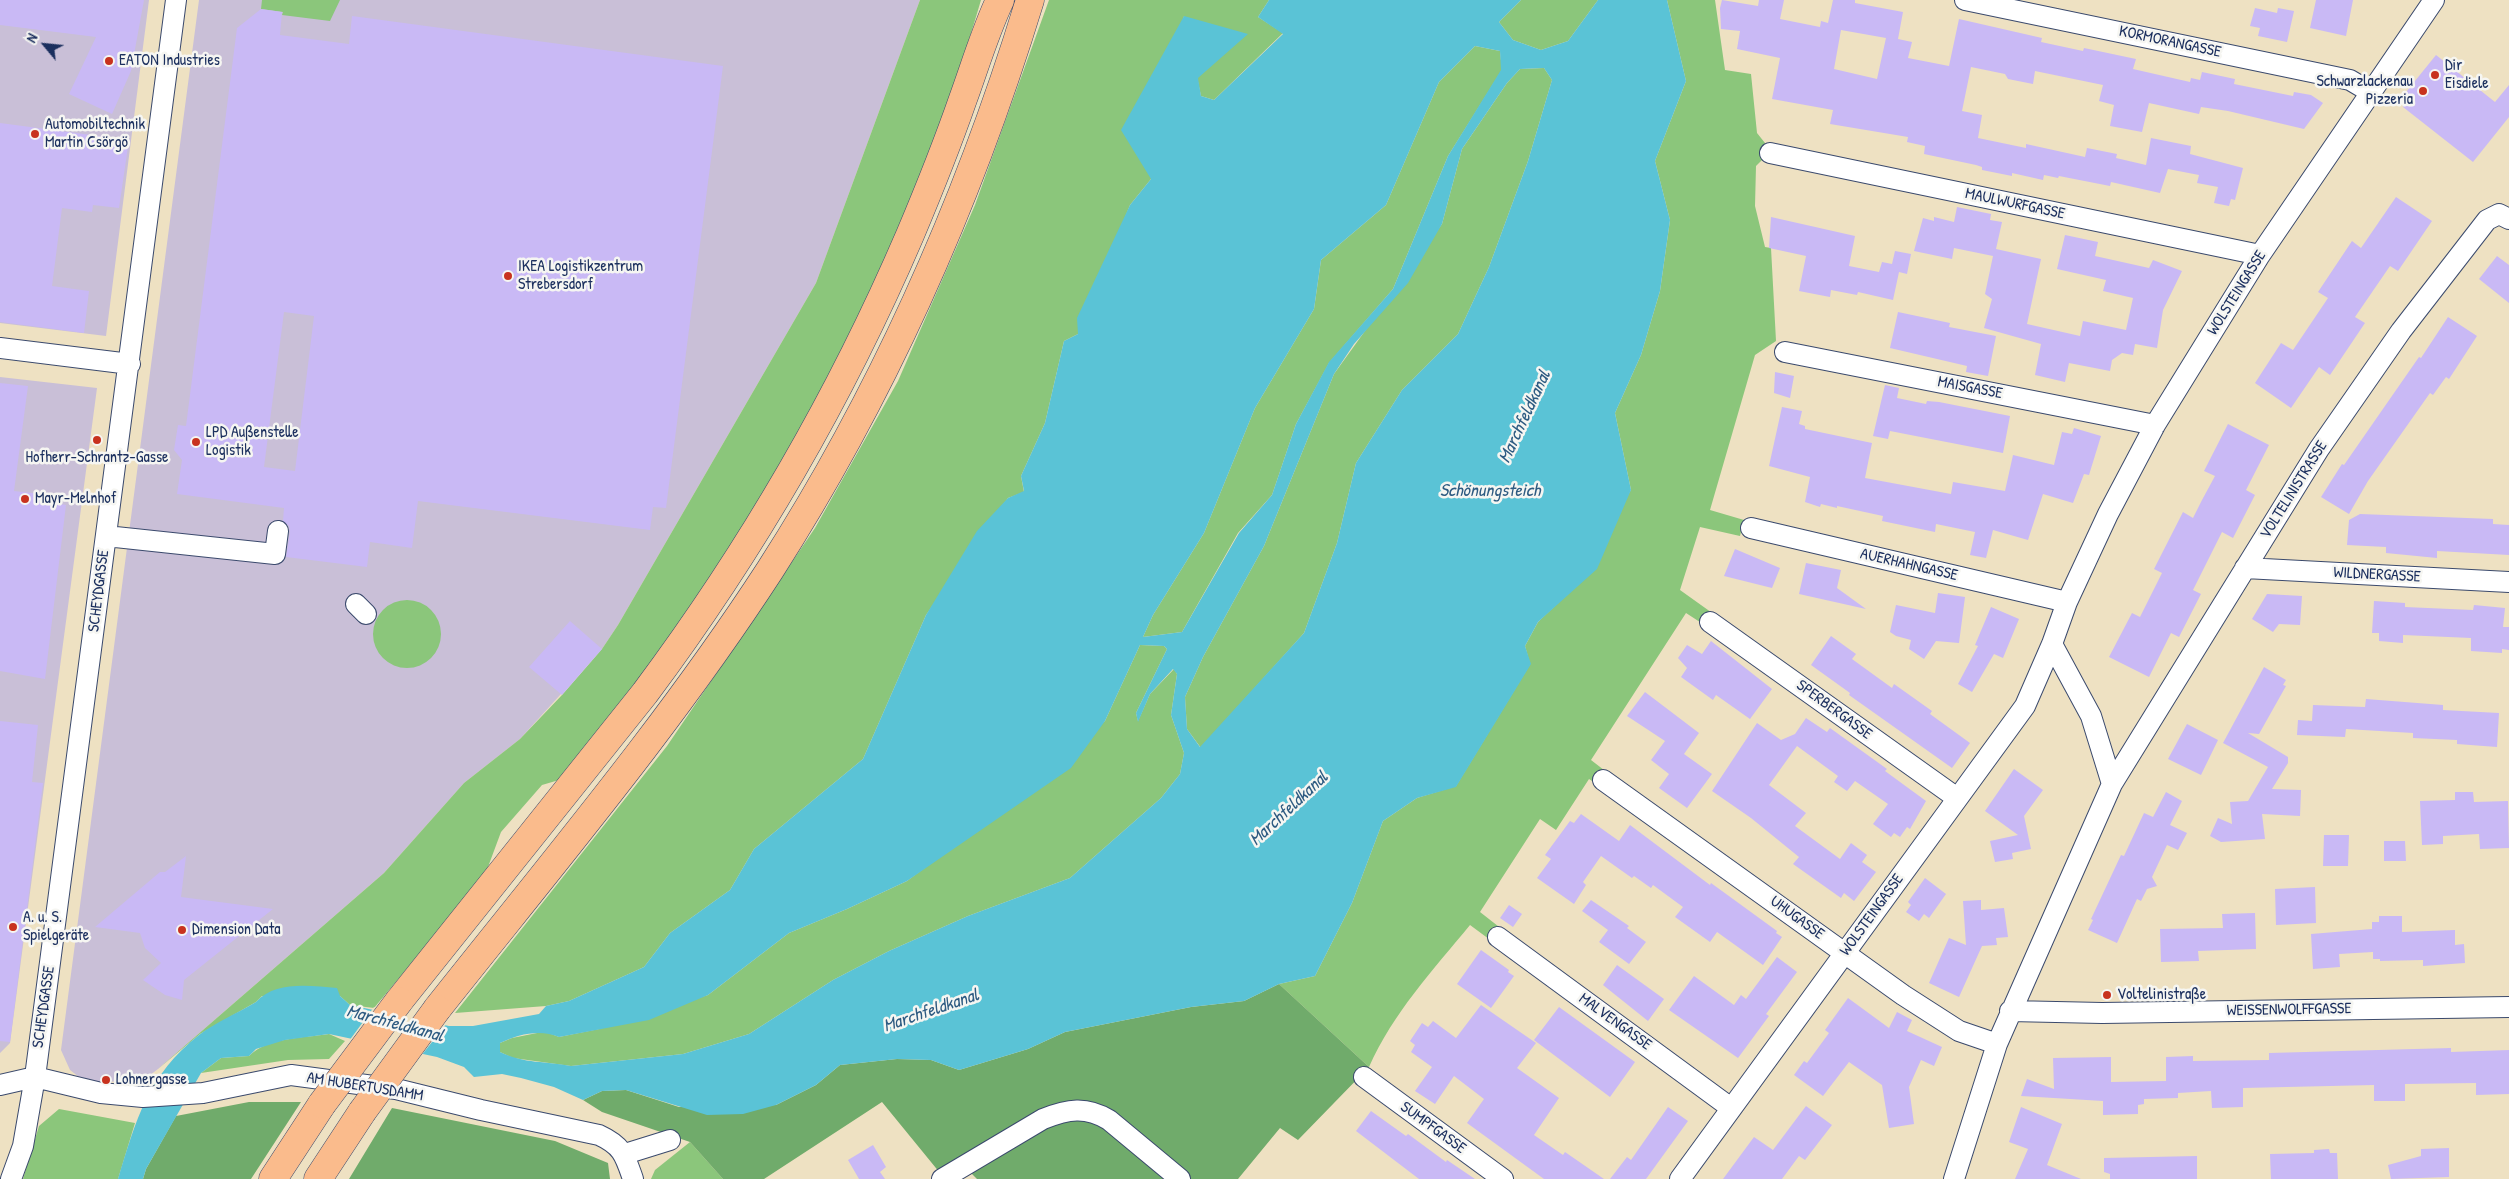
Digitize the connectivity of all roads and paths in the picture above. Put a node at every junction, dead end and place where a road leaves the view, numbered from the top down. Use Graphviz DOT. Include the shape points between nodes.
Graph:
graph roads {
  1 [pos="176,0"];
  2 [pos="1030,0"];
  3 [pos="1965,0"];
  4 [pos="2434,0"];
  5 [pos="995,5"];
  6 [pos="2372,93"];
  7 [pos="1770,153"];
  8 [pos="2504,217"];
  9 [pos="2260,255"];
  10 [pos="0,348"];
  11 [pos="1784,352"];
  12 [pos="130,364"];
  13 [pos="2154,425"];
  14 [pos="1751,528"];
  15 [pos="278,531"];
  16 [pos="106,536"];
  17 [pos="2246,568"];
  18 [pos="2509,582"];
  19 [pos="2067,602"];
  20 [pos="1710,622"];
  21 [pos="2052,644"];
  22 [pos="1603,780"];
  23 [pos="2112,784"];
  24 [pos="1957,798"];
  25 [pos="1498,937"];
  26 [pos="1845,952"];
  27 [pos="2509,1007"];
  28 [pos="2010,1011"];
  29 [pos="1997,1044"];
  30 [pos="35,1077"];
  31 [pos="1364,1077"];
  32 [pos="0,1085"];
  33 [pos="1731,1108"];
  34 [pos="670,1140"];
  35 [pos="625,1154"];
  36 [pos="330,1168"];
  37 [pos="12,1179"];
  38 [pos="273,1179"];
  39 [pos="318,1179"];
  40 [pos="632,1179"];
  41 [pos="942,1179"];
  42 [pos="1180,1179"];
  43 [pos="1503,1179"];
  44 [pos="1680,1179"];
  45 [pos="1954,1179"];
  1 -- 12 [label="street, SCHEYDGASSE"];
  2 -- 36 [label="highway, bridge" via="981,142 936,256 863,410 818,490 744,608 650,740 437,1009 362,1112"];
  3 -- 6 [label="street, KORMORANGASSE" via="2350,80"];
  4 -- 6 [label="street, WOLSTEINGASSE"];
  5 -- 38 [label="highway, bridge" via="951,134 894,271 847,371 761,524 646,693 399,1001 322,1104"];
  6 -- 9 [label="street, WOLSTEINGASSE"];
  7 -- 9 [label="street, MAULWURFGASSE"];
  8 -- 17 [label="street, VOLTELINISTRASSE" via="2487,220 2401,331 2319,449"];
  9 -- 13 [label="street, WOLSTEINGASSE"];
  10 -- 12 [label="street"];
  11 -- 13 [label="street, MAISGASSE"];
  12 -- 16 [label="street, SCHEYDGASSE"];
  13 -- 19 [label="street, WOLSTEINGASSE"];
  14 -- 19 [label="street, AUERHAHNGASSE"];
  15 -- 16 [label="street" via="275,554"];
  16 -- 30 [label="street, SCHEYDGASSE"];
  17 -- 18 [label="street, WILDNERGASSE"];
  17 -- 23 [label="street, VOLTELINISTRASSE"];
  19 -- 21 [label="street"];
  20 -- 24 [label="street, SPERBERGASSE"];
  21 -- 23 [label="street" via="2091,716"];
  21 -- 24 [label="street, WOLSTEINGASSE" via="2025,706"];
  22 -- 26 [label="street, UHUGASSE"];
  23 -- 28 [label="street, VOLTELINISTRASSE"];
  24 -- 26 [label="street, WOLSTEINGASSE"];
  25 -- 33 [label="street, MALVENGASSE"];
  26 -- 29 [label="street, UHUGASSE" via="1959,1031"];
  26 -- 33 [label="street, WOLSTEINGASSE"];
  27 -- 28 [label="street, WEISSENWOLFFGASSE" via="2102,1013"];
  28 -- 29 [label="street, VOLTELINISTRASSE"];
  29 -- 45 [label="street, VOLTELINISTRASSE"];
  30 -- 32 [label="street"];
  30 -- 35 [label="street, AM HUBERTUSDAMM" via="101,1093 143,1097 203,1093 291,1075 396,1089 599,1135 613,1142"];
  30 -- 37 [label="street, SCHEYDGASSE" via="24,1146"];
  31 -- 43 [label="street, SUMPFGASSE"];
  33 -- 44 [label="street, WOLSTEINGASSE"];
  34 -- 35 [label="street"];
  35 -- 40 [label="street"];
  36 -- 39 [label="highway"];
  41 -- 42 [label="street" via="1043,1119 1080,1109 1110,1120"];
}
